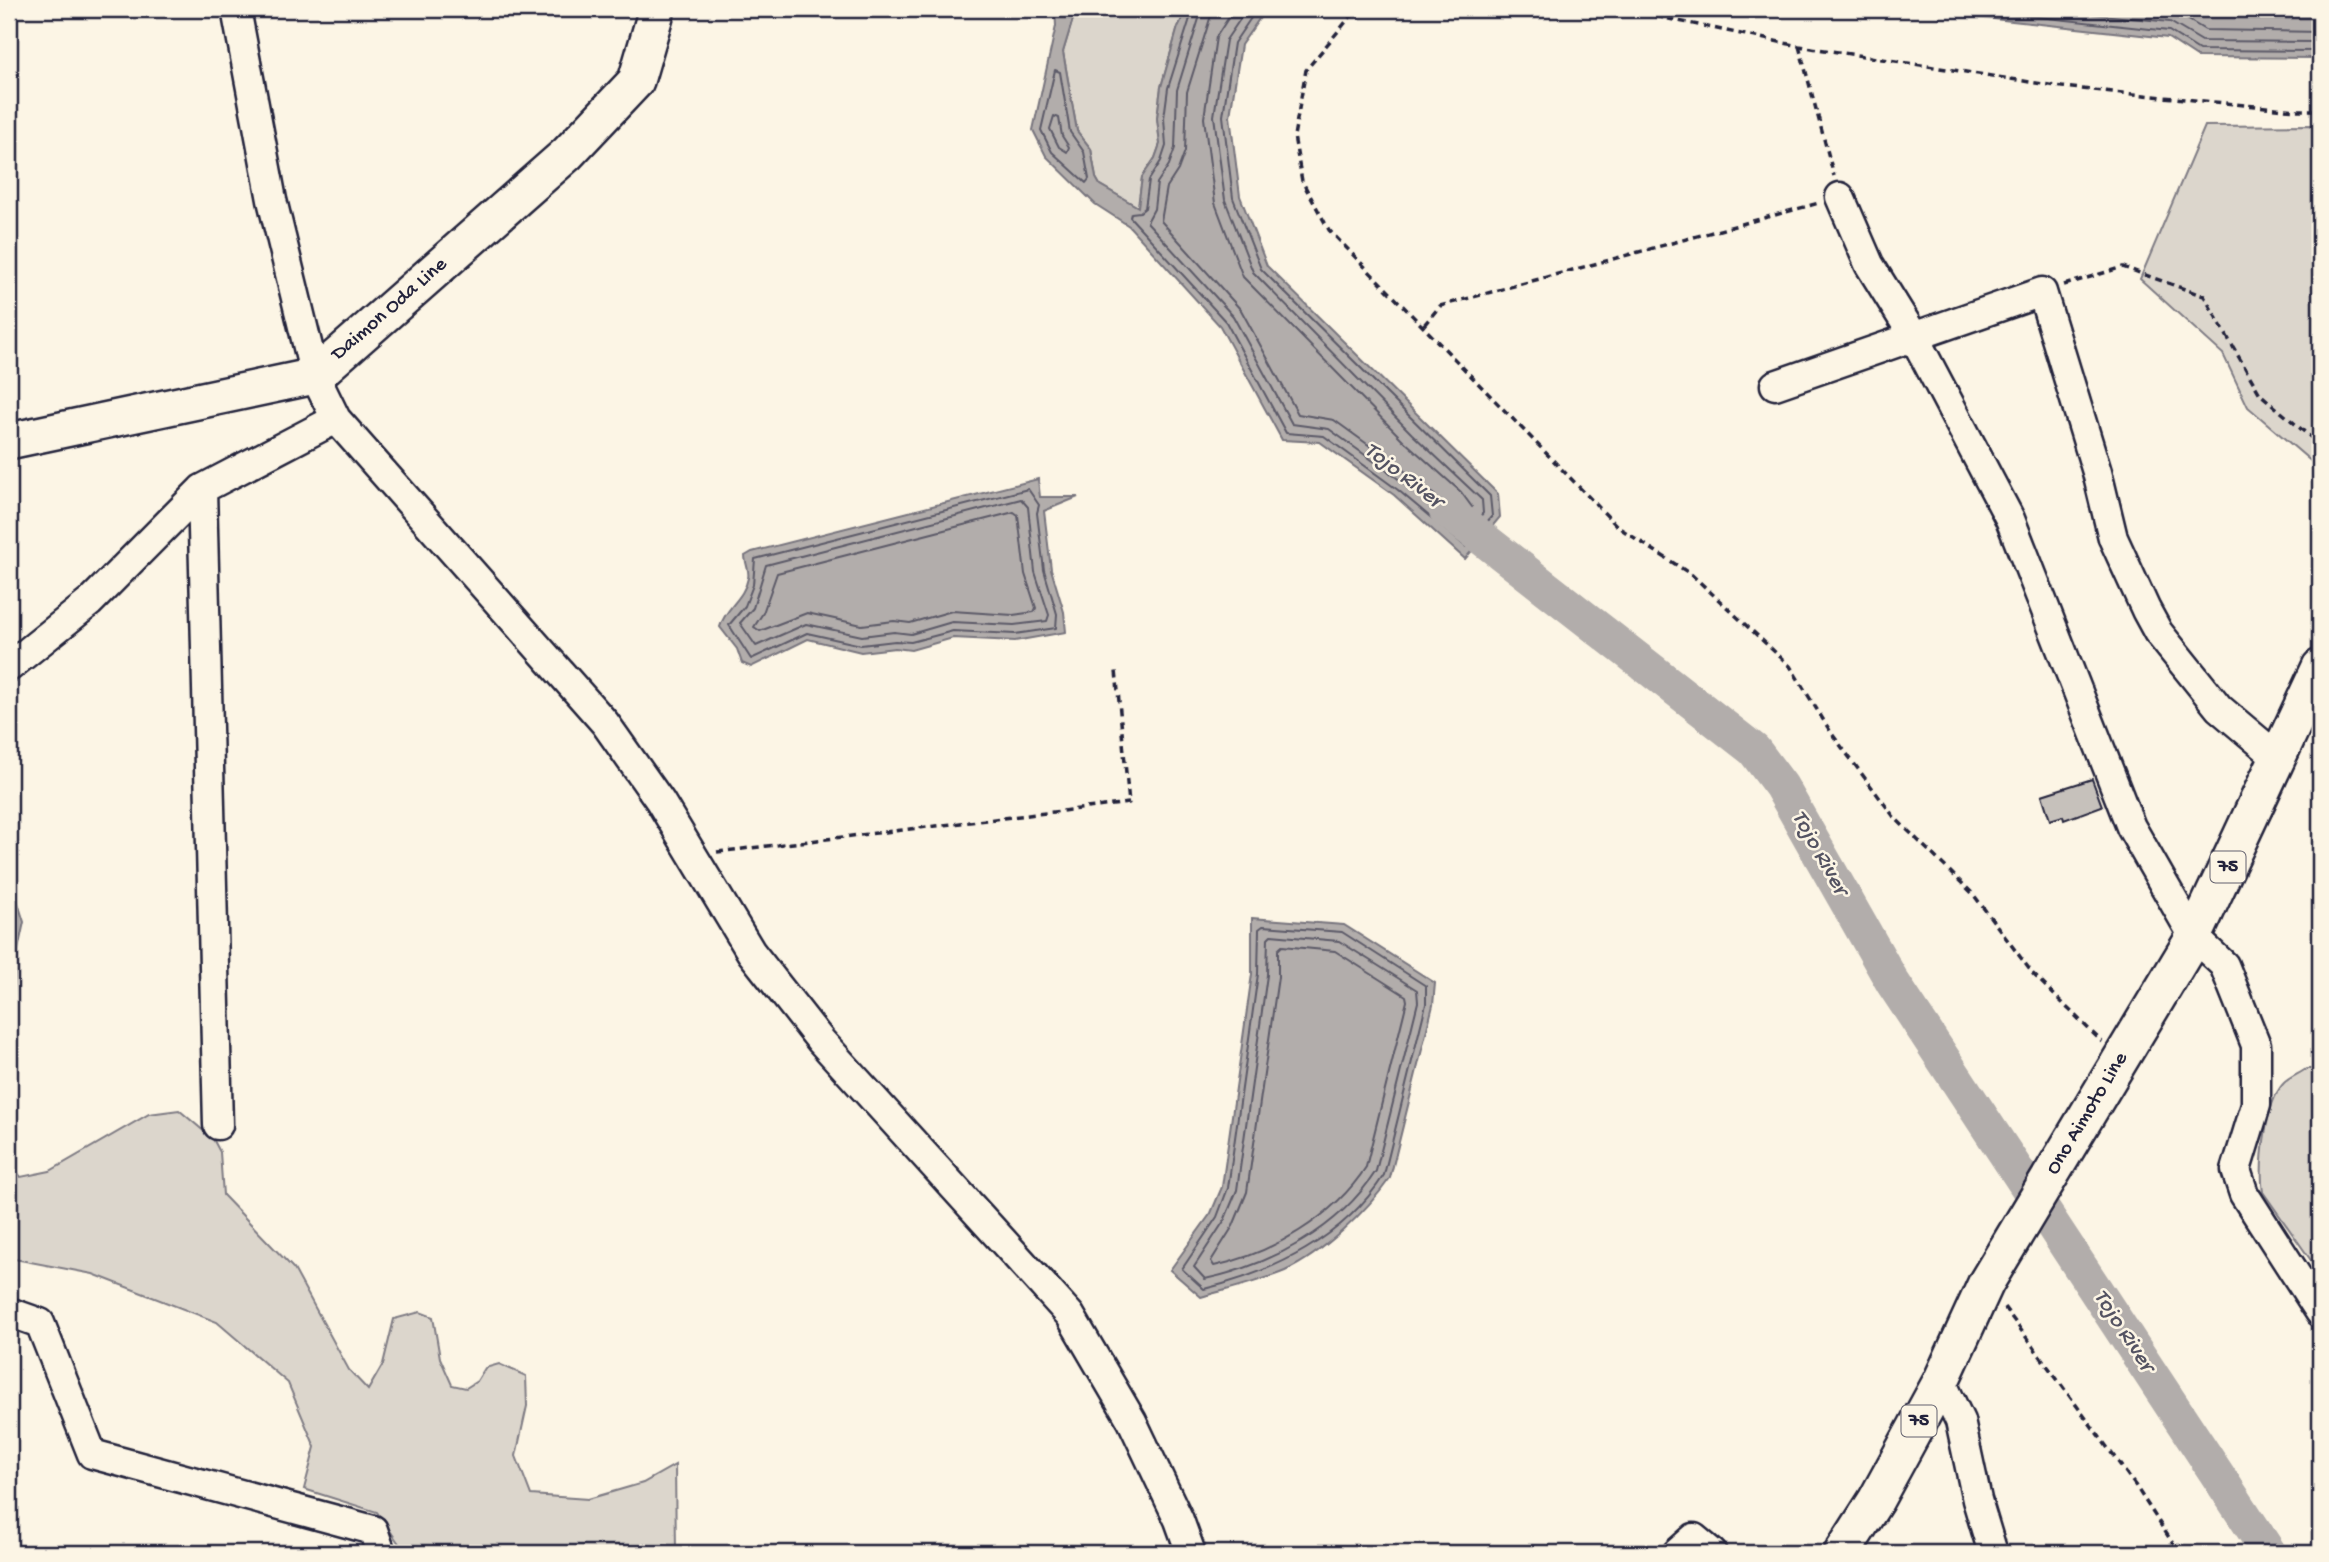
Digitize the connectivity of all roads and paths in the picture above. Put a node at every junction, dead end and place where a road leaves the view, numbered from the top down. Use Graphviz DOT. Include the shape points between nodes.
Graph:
graph roads {
  1 [pos="236,9"];
  2 [pos="657,9"];
  3 [pos="1365,9"];
  4 [pos="1621,9"];
  5 [pos="1799,46"];
  6 [pos="2320,110"];
  7 [pos="1839,197"];
  8 [pos="2042,292"];
  9 [pos="1424,325"];
  10 [pos="1913,335"];
  11 [pos="314,376"];
  12 [pos="1775,385"];
  13 [pos="336,419"];
  14 [pos="9,441"];
  15 [pos="2320,445"];
  16 [pos="202,489"];
  17 [pos="9,667"];
  18 [pos="2320,667"];
  19 [pos="1116,671"];
  20 [pos="2276,756"];
  21 [pos="691,855"];
  22 [pos="2194,937"];
  23 [pos="2121,1060"];
  24 [pos="218,1125"];
  25 [pos="1986,1283"];
  26 [pos="9,1312"];
  27 [pos="2320,1312"];
  28 [pos="1941,1381"];
  29 [pos="381,1553"];
  30 [pos="1191,1553"];
  31 [pos="1677,1553"];
  32 [pos="1712,1553"];
  33 [pos="1842,1553"];
  34 [pos="1993,1553"];
  35 [pos="2179,1553"];
  1 -- 11 [label="street" via="272,200"];
  2 -- 11 [label="main road, Daimon Oda Line" via="636,80 567,154"];
  3 -- 9 [label="path" via="1350,17 1307,70 1294,136 1302,181 1329,230"];
  4 -- 5 [label="path"];
  5 -- 6 [label="path" via="2062,87"];
  5 -- 7 [label="path"];
  7 -- 9 [label="path" via="1440,306"];
  7 -- 10 [label="street" via="1869,264"];
  8 -- 10 [label="street"];
  8 -- 15 [label="path" via="2123,267 2204,296 2260,394"];
  8 -- 20 [label="street" via="2098,472 2113,538 2146,610 2158,632 2219,708"];
  9 -- 23 [label="path" via="1618,527 1692,575 1790,666 1832,734 1895,817 1973,894 2033,974"];
  10 -- 12 [label="street"];
  10 -- 22 [label="street" via="2010,519 2131,827"];
  11 -- 13 [label="street"];
  11 -- 14 [label="main road, Daimon Oda Line"];
  13 -- 16 [label="street"];
  13 -- 21 [label="street" via="605,723 660,801"];
  16 -- 17 [label="street" via="90,602"];
  16 -- 24 [label="street"];
  18 -- 20 [label="main road, Ono Aimoto Line / 75"];
  19 -- 21 [label="path" via="1129,803"];
  20 -- 22 [label="main road, Ono Aimoto Line / 75"];
  21 -- 30 [label="street" via="751,952 821,1041 1070,1315 1132,1421"];
  22 -- 23 [label="main road, Ono Aimoto Line / 75"];
  22 -- 27 [label="street" via="2224,965 2256,1045 2256,1105 2236,1171 2244,1194"];
  23 -- 25 [label="main road, Ono Aimoto Line / 75"];
  25 -- 28 [label="main road, Ono Aimoto Line / 75"];
  25 -- 35 [label="path" via="2135,1485"];
  26 -- 29 [label="street" via="40,1322 92,1454 373,1530"];
  28 -- 33 [label="main road, Ono Aimoto Line / 75"];
  28 -- 34 [label="street" via="1960,1421"];
  31 -- 32 [label="street" via="1695,1538"];
}
